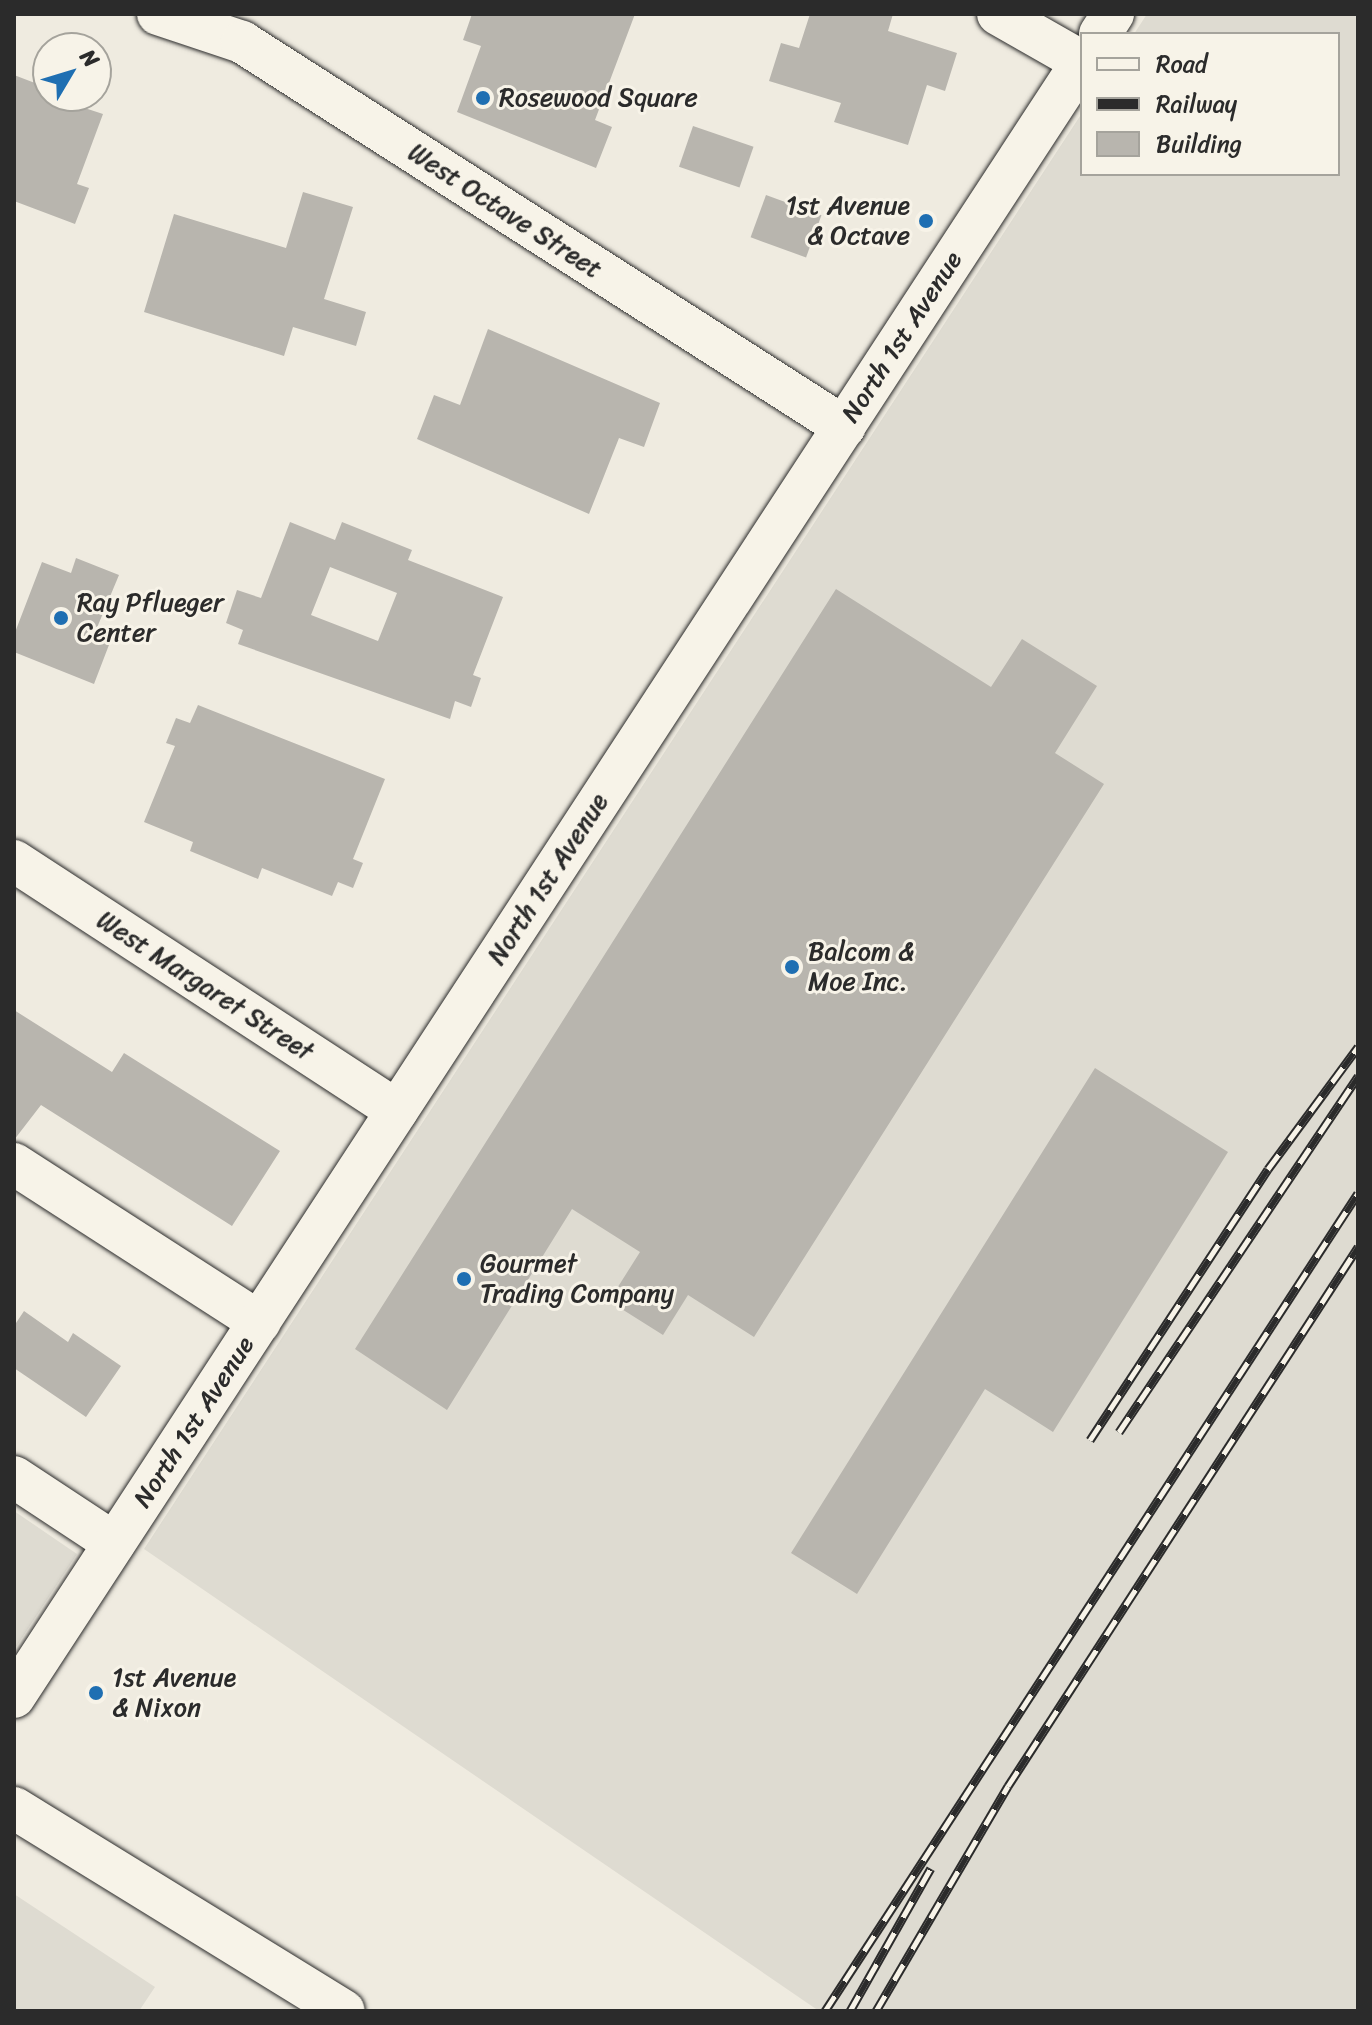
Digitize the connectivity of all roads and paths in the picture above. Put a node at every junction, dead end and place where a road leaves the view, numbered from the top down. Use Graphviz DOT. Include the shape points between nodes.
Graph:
graph roads {
  1 [pos="158,14"];
  2 [pos="998,14"];
  3 [pos="1113,14"];
  4 [pos="1101,32"];
  5 [pos="1080,61"];
  6 [pos="1080,65"];
  7 [pos="844,427"];
  8 [pos="14,861"];
  9 [pos="397,1111"];
  10 [pos="14,1164"];
  11 [pos="259,1322"];
  12 [pos="14,1477"];
  13 [pos="114,1543"];
  14 [pos="14,1697"];
  15 [pos="14,1808"];
  16 [pos="344,2011"];
  1 -- 7 [label="street, West Octave Street" via="242,42"];
  2 -- 5 [label="street"];
  3 -- 4 [label="street"];
  6 -- 7 [label="street, North 1st Avenue"];
  7 -- 9 [label="street, North 1st Avenue"];
  8 -- 9 [label="street, West Margaret Street"];
  9 -- 11 [label="street, North 1st Avenue"];
  10 -- 11 [label="street"];
  11 -- 13 [label="street, North 1st Avenue"];
  12 -- 13 [label="street"];
  13 -- 14 [label="street, North 1st Avenue"];
  15 -- 16 [label="street"];
}
